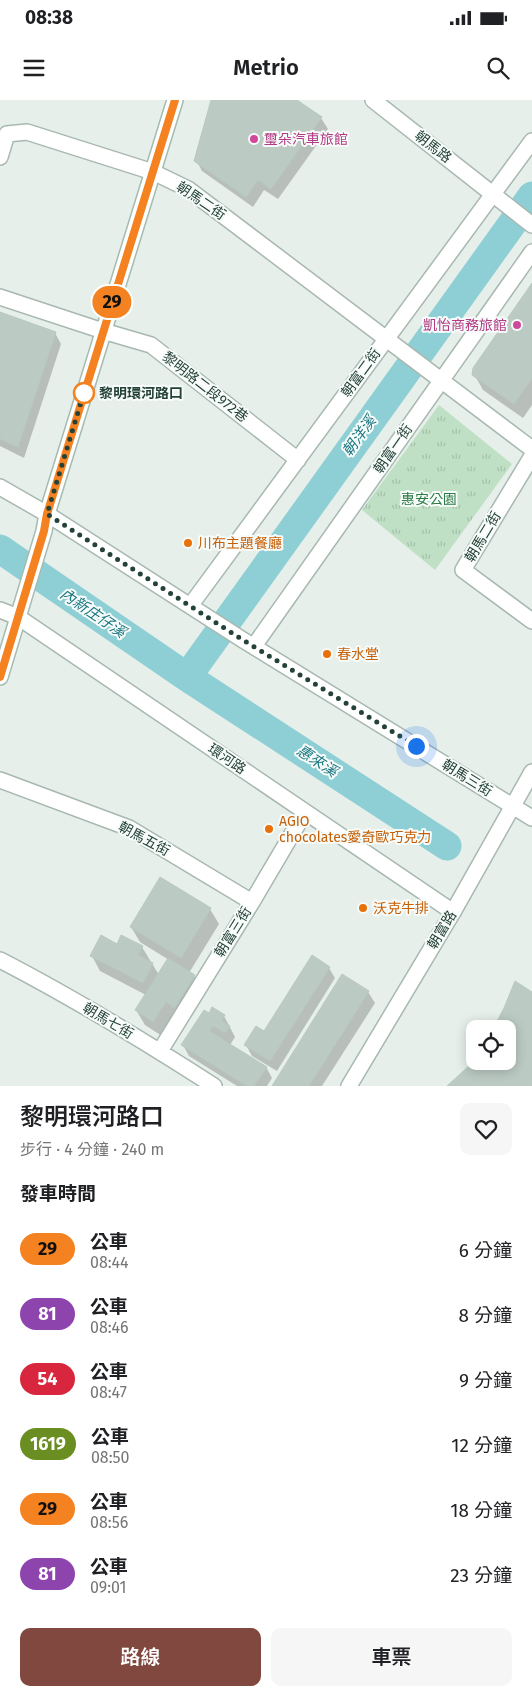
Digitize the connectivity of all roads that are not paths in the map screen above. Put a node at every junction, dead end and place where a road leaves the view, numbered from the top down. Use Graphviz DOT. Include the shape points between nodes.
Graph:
graph roads {
  1 [pos="175,100"];
  2 [pos="373,100"];
  3 [pos="532,141"];
  4 [pos="0,157"];
  5 [pos="153,172"];
  6 [pos="493,194"];
  7 [pos="532,225"];
  8 [pos="532,252"];
  9 [pos="0,297"];
  10 [pos="103,331"];
  11 [pos="386,339"];
  12 [pos="441,381"];
  13 [pos="532,449"];
  14 [pos="532,456"];
  15 [pos="298,460"];
  16 [pos="0,488"];
  17 [pos="47,514"];
  18 [pos="195,609"];
  19 [pos="0,610"];
  20 [pos="19,612"];
  21 [pos="532,621"];
  22 [pos="249,643"];
  23 [pos="0,677"];
  24 [pos="532,772"];
  25 [pos="0,780"];
  26 [pos="512,806"];
  27 [pos="305,812"];
  28 [pos="532,818"];
  29 [pos="252,902"];
  30 [pos="453,912"];
  31 [pos="0,960"];
  32 [pos="160,1051"];
  33 [pos="214,1086"];
  34 [pos="349,1086"];
  1 -- 5 [label="street"];
  2 -- 6 [label="street, 朝馬路"];
  3 -- 6 [label="street, 朝富二街"];
  4 -- 5 [label="street, 朝馬二街" via="7,134 27,132"];
  5 -- 10 [label="street"];
  5 -- 11 [label="street, 朝馬二街" via="188,189"];
  6 -- 7 [label="street, 朝馬路"];
  6 -- 11 [label="street, 朝富二街"];
  8 -- 12 [label="street, 朝富一街"];
  9 -- 10 [label="street"];
  10 -- 15 [label="street, 黎明路二段972巷" via="151,345"];
  10 -- 17 [label="street"];
  11 -- 12 [label="street, 朝馬二街"];
  11 -- 15 [label="street, 朝富二街"];
  12 -- 13 [label="street"];
  12 -- 22 [label="street, 朝富一街"];
  14 -- 21 [label="street, 朝馬二街" via="463,570"];
  15 -- 18 [label="street, 朝富二街"];
  16 -- 17 [label="street"];
  17 -- 18 [label="street"];
  17 -- 20 [label="street"];
  18 -- 22 [label="street, 朝馬三街"];
  19 -- 20 [label="street, 環河路"];
  20 -- 23 [label="street"];
  20 -- 27 [label="street, 環河路"];
  22 -- 26 [label="street, 朝馬三街"];
  24 -- 26 [label="street, 朝富路"];
  25 -- 29 [label="street, 朝馬五街" via="129,828"];
  26 -- 28 [label="street, 朝馬三街"];
  26 -- 30 [label="street, 朝富路"];
  27 -- 29 [label="street, 朝富三街"];
  27 -- 30 [label="street, 環河路"];
  29 -- 32 [label="street, 朝富三街"];
  30 -- 34 [label="street, 朝富路"];
  31 -- 32 [label="street, 朝馬七街"];
  32 -- 33 [label="street, 朝馬七街"];
}
